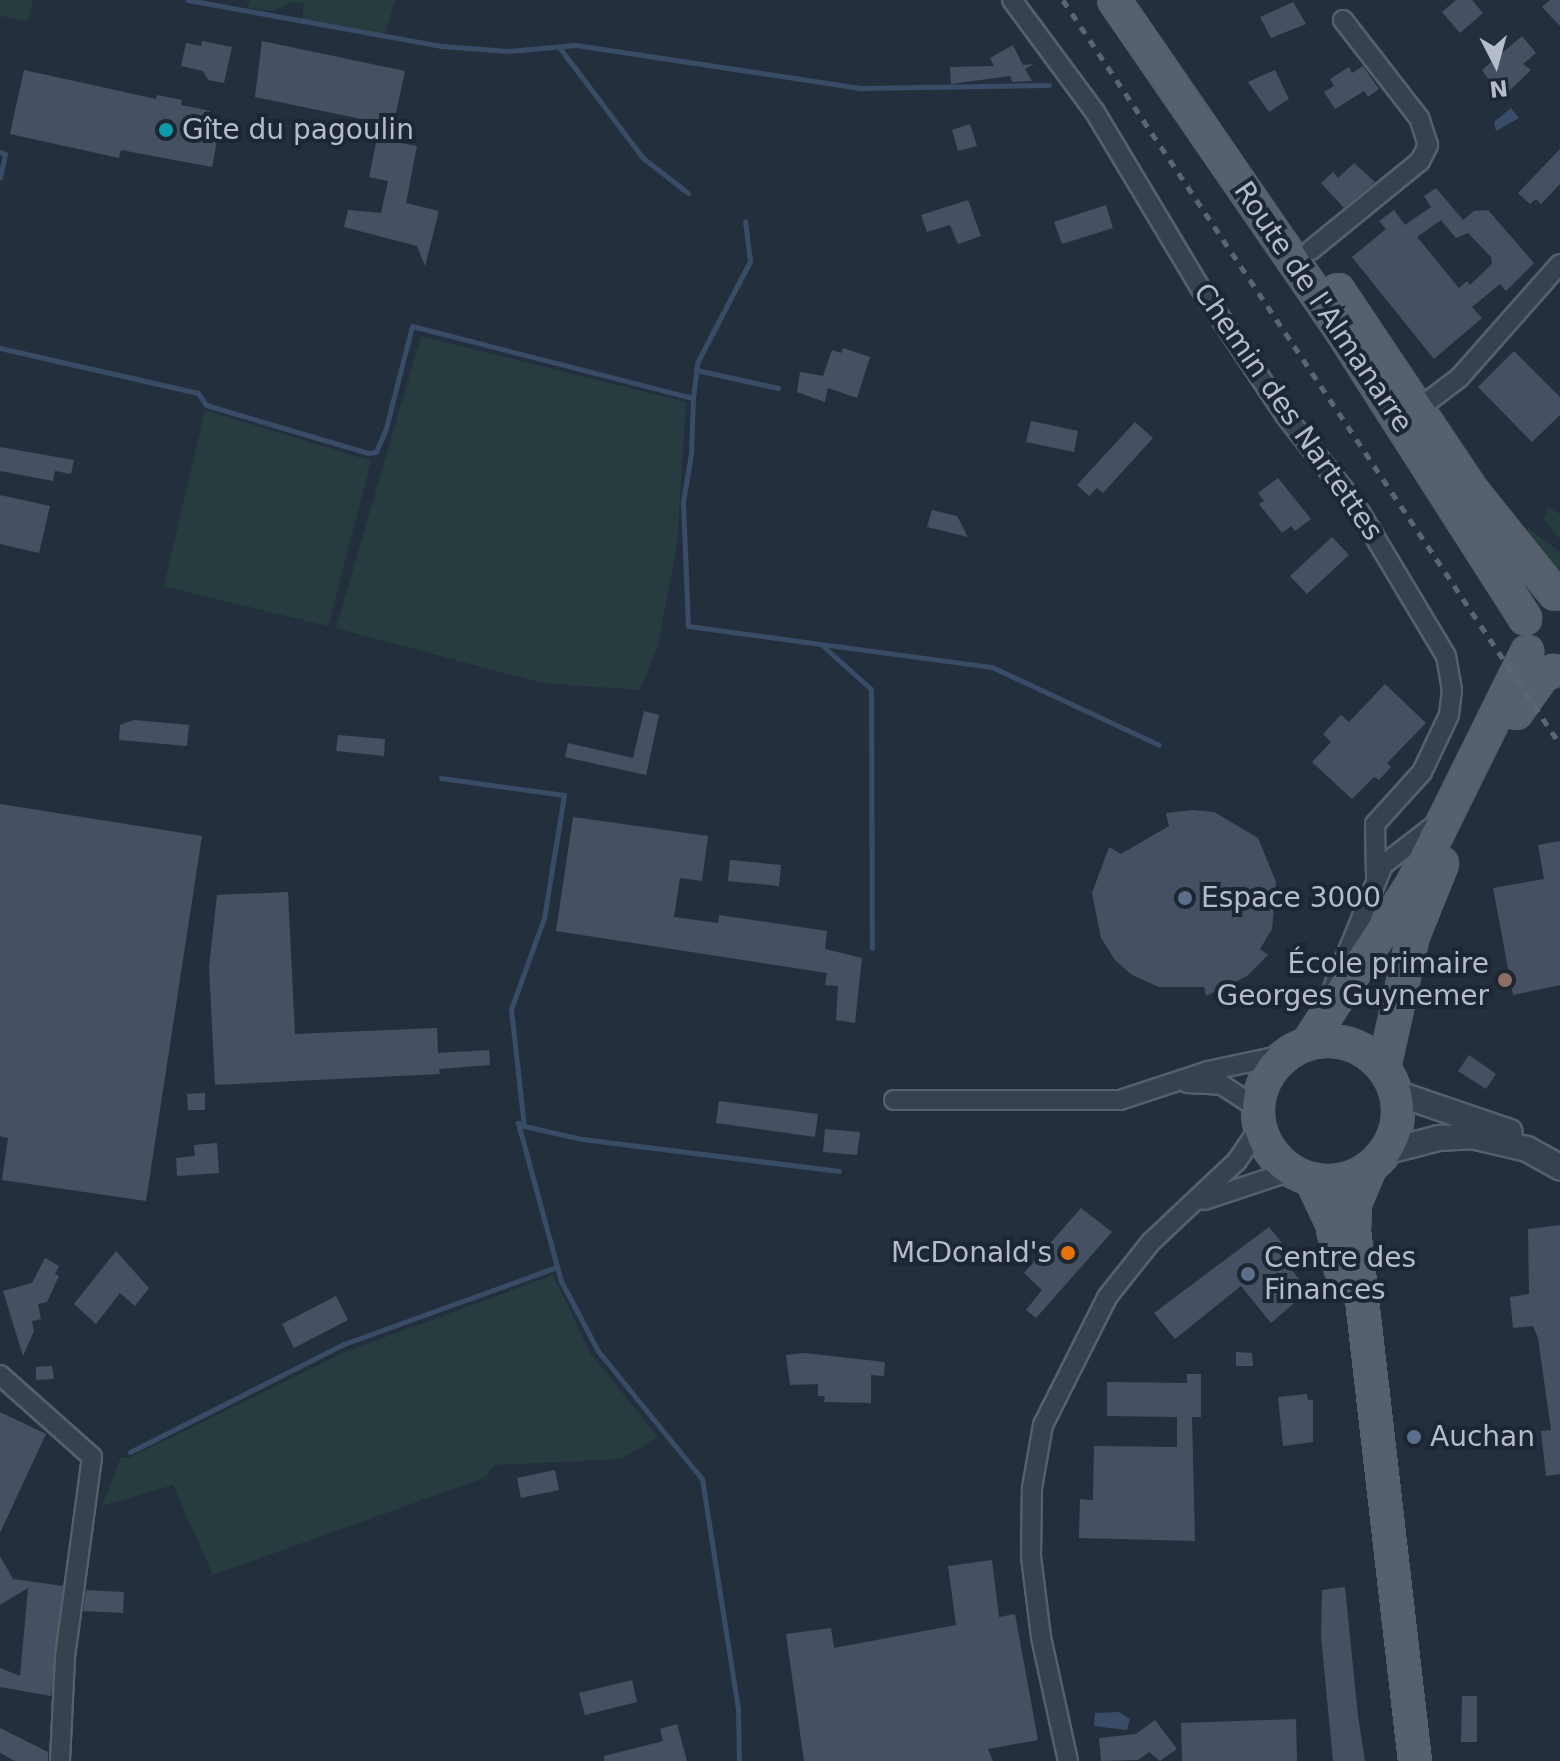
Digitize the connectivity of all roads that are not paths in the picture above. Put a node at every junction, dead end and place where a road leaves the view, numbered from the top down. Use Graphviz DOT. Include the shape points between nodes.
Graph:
graph roads {
  1 [pos="1012,0"];
  2 [pos="1114,0"];
  3 [pos="1140,0"];
  4 [pos="1343,20"];
  5 [pos="1311,250"];
  6 [pos="1560,264"];
  7 [pos="1418,409"];
  8 [pos="1558,594"];
  9 [pos="1525,618"];
  10 [pos="1527,652"];
  11 [pos="1556,672"];
  12 [pos="1447,816"];
  13 [pos="1373,836"];
  14 [pos="1398,851"];
  15 [pos="1376,878"];
  16 [pos="1329,1004"];
  17 [pos="1296,1049"];
  18 [pos="1390,1080"];
  19 [pos="1176,1083"];
  20 [pos="894,1100"];
  21 [pos="1258,1118"];
  22 [pos="1560,1154"];
  23 [pos="1378,1160"];
  24 [pos="1560,1167"];
  25 [pos="1301,1175"];
  26 [pos="1194,1204"];
  27 [pos="0,1375"];
  28 [pos="60,1761"];
  29 [pos="1068,1761"];
  30 [pos="1400,1761"];
  31 [pos="1415,1761"];
  1 -- 13 [label="street, Chemin des Nartettes" via="1095,112 1277,403 1355,504 1446,656 1452,690 1444,729 1422,772 1377,819"];
  2 -- 9 [label="main road, Route de l'Almanarre" via="1359,358"];
  3 -- 5 [label="main road, Route de l'Almanarre"];
  4 -- 5 [label="street" via="1419,118 1428,145 1420,161"];
  5 -- 7 [label="main road, Route de l'Almanarre"];
  6 -- 7 [label="street" via="1459,378"];
  7 -- 8 [label="main road, Route de l'Almanarre" via="1474,493"];
  8 -- 9 [label="main road" via="1537,602"];
  9 -- 10 [label="main road"];
  10 -- 11 [label="main road"];
  10 -- 12 [label="main road"];
  11 -- 18 [label="main road" via="1543,675 1522,702 1434,881 1413,936"];
  12 -- 14 [label="street"];
  12 -- 16 [label="main road" via="1413,883"];
  13 -- 14 [label="street" via="1385,849"];
  13 -- 15 [label="street"];
  14 -- 15 [label="street"];
  15 -- 16 [label="street" via="1342,956"];
  16 -- 17 [label="main road"];
  17 -- 18 [label="main road" via="1349,1044"];
  17 -- 19 [label="street"];
  17 -- 21 [label="main road" via="1261,1088"];
  18 -- 22 [label="street"];
  18 -- 23 [label="main road" via="1399,1114"];
  19 -- 20 [label="street" via="1144,1095 1092,1102"];
  19 -- 21 [label="street" via="1222,1085"];
  21 -- 25 [label="main road" via="1266,1145"];
  21 -- 26 [label="street" via="1237,1161"];
  23 -- 24 [label="street" via="1439,1138 1472,1136 1527,1149"];
  23 -- 25 [label="main road" via="1351,1177"];
  23 -- 31 [label="main road" via="1355,1203 1354,1230"];
  25 -- 26 [label="street" via="1251,1180"];
  25 -- 30 [label="main road" via="1338,1248"];
  26 -- 29 [label="street" via="1151,1242 1108,1296 1043,1425 1032,1488 1031,1557 1041,1637"];
  27 -- 28 [label="street" via="92,1457 65,1658"];
}
